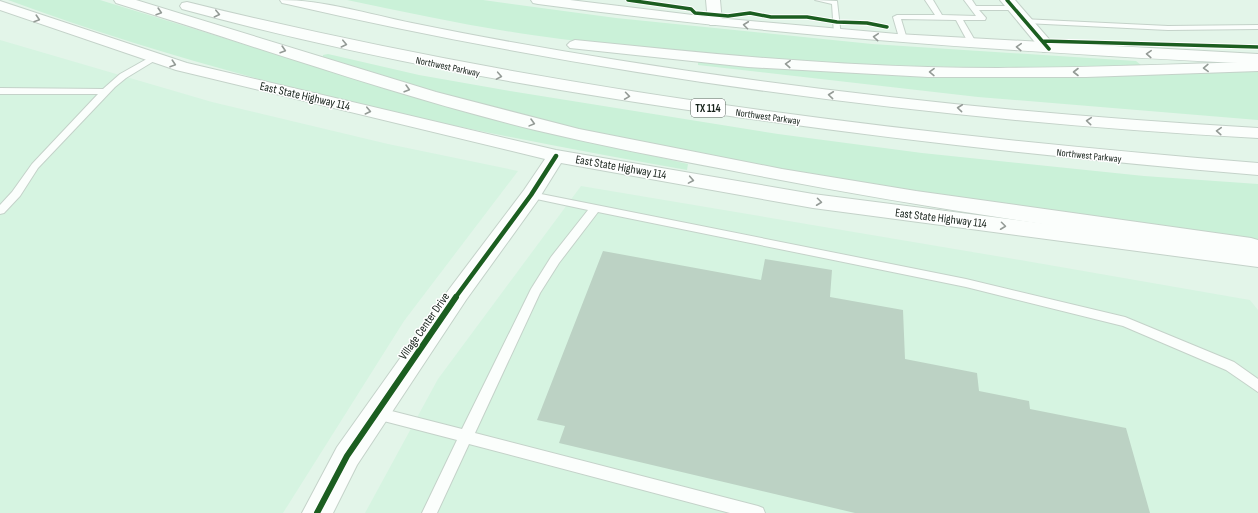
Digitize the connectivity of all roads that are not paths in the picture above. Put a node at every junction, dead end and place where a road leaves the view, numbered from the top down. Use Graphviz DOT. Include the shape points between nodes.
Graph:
graph roads {
  1 [pos="121,0"];
  2 [pos="166,0"];
  3 [pos="287,0"];
  4 [pos="538,0"];
  5 [pos="713,0"];
  6 [pos="819,0"];
  7 [pos="929,0"];
  8 [pos="968,0"];
  9 [pos="560,2"];
  10 [pos="1011,4"];
  11 [pos="0,5"];
  12 [pos="974,8"];
  13 [pos="334,11"];
  14 [pos="940,17"];
  15 [pos="958,18"];
  16 [pos="1025,21"];
  17 [pos="716,22"];
  18 [pos="1258,27"];
  19 [pos="838,34"];
  20 [pos="903,39"];
  21 [pos="973,44"];
  22 [pos="1049,49"];
  23 [pos="155,58"];
  24 [pos="1258,59"];
  25 [pos="1258,65"];
  26 [pos="0,91"];
  27 [pos="106,92"];
  28 [pos="1258,133"];
  29 [pos="556,156"];
  30 [pos="1258,169"];
  31 [pos="531,195"];
  32 [pos="596,207"];
  33 [pos="0,211"];
  34 [pos="1258,249"];
  35 [pos="1258,258"];
  36 [pos="1258,386"];
  37 [pos="376,413"];
  38 [pos="465,438"];
  39 [pos="317,513"];
  40 [pos="429,513"];
  41 [pos="758,513"];
  1 -- 34 [label="main road, one-way" via="430,95 536,124 644,148 808,180 972,207"];
  2 -- 30 [label="main road, Northwest Parkway / TX 114, one-way" via="361,48 570,88 952,140"];
  3 -- 13 [label="main road"];
  4 -- 9 [label="main road"];
  5 -- 17 [label="main road"];
  6 -- 19 [label="lane" via="835,2"];
  7 -- 14 [label="lane"];
  8 -- 12 [label="lane"];
  9 -- 17 [label="main road"];
  10 -- 12 [label="lane"];
  10 -- 16 [label="main road"];
  11 -- 23 [label="main road, East State Highway 114, one-way"];
  12 -- 15 [label="lane" via="982,18"];
  25 -- 13 [label="main road, one-way" via="1086,72 928,72 748,62 555,43 372,10"];
  28 -- 13 [label="main road, one-way" via="1159,127 822,94 601,63"];
  14 -- 15 [label="lane"];
  14 -- 20 [label="lane" via="897,17"];
  15 -- 21 [label="lane"];
  16 -- 18 [label="lane" via="1168,28"];
  16 -- 22 [label="main road"];
  19 -- 17 [label="main road, one-way"];
  20 -- 19 [label="main road, one-way"];
  20 -- 21 [label="main road"];
  22 -- 21 [label="main road, one-way"];
  24 -- 22 [label="main road, one-way"];
  23 -- 27 [label="lane" via="123,76"];
  23 -- 29 [label="main road, East State Highway 114, one-way" via="189,69"];
  26 -- 27 [label="lane"];
  27 -- 33 [label="lane" via="35,166 16,194"];
  29 -- 31 [label="main road, Village Center Drive"];
  29 -- 35 [label="main road, East State Highway 114, one-way" via="813,201"];
  31 -- 32 [label="lane"];
  31 -- 37 [label="main road, Village Center Drive" via="458,294"];
  32 -- 36 [label="lane" via="966,283 1124,322 1230,366"];
  32 -- 38 [label="lane" via="555,260 535,292"];
  37 -- 38 [label="lane"];
  37 -- 39 [label="main road, Village Center Drive" via="347,456"];
  38 -- 40 [label="lane"];
  38 -- 41 [label="lane"];
}
